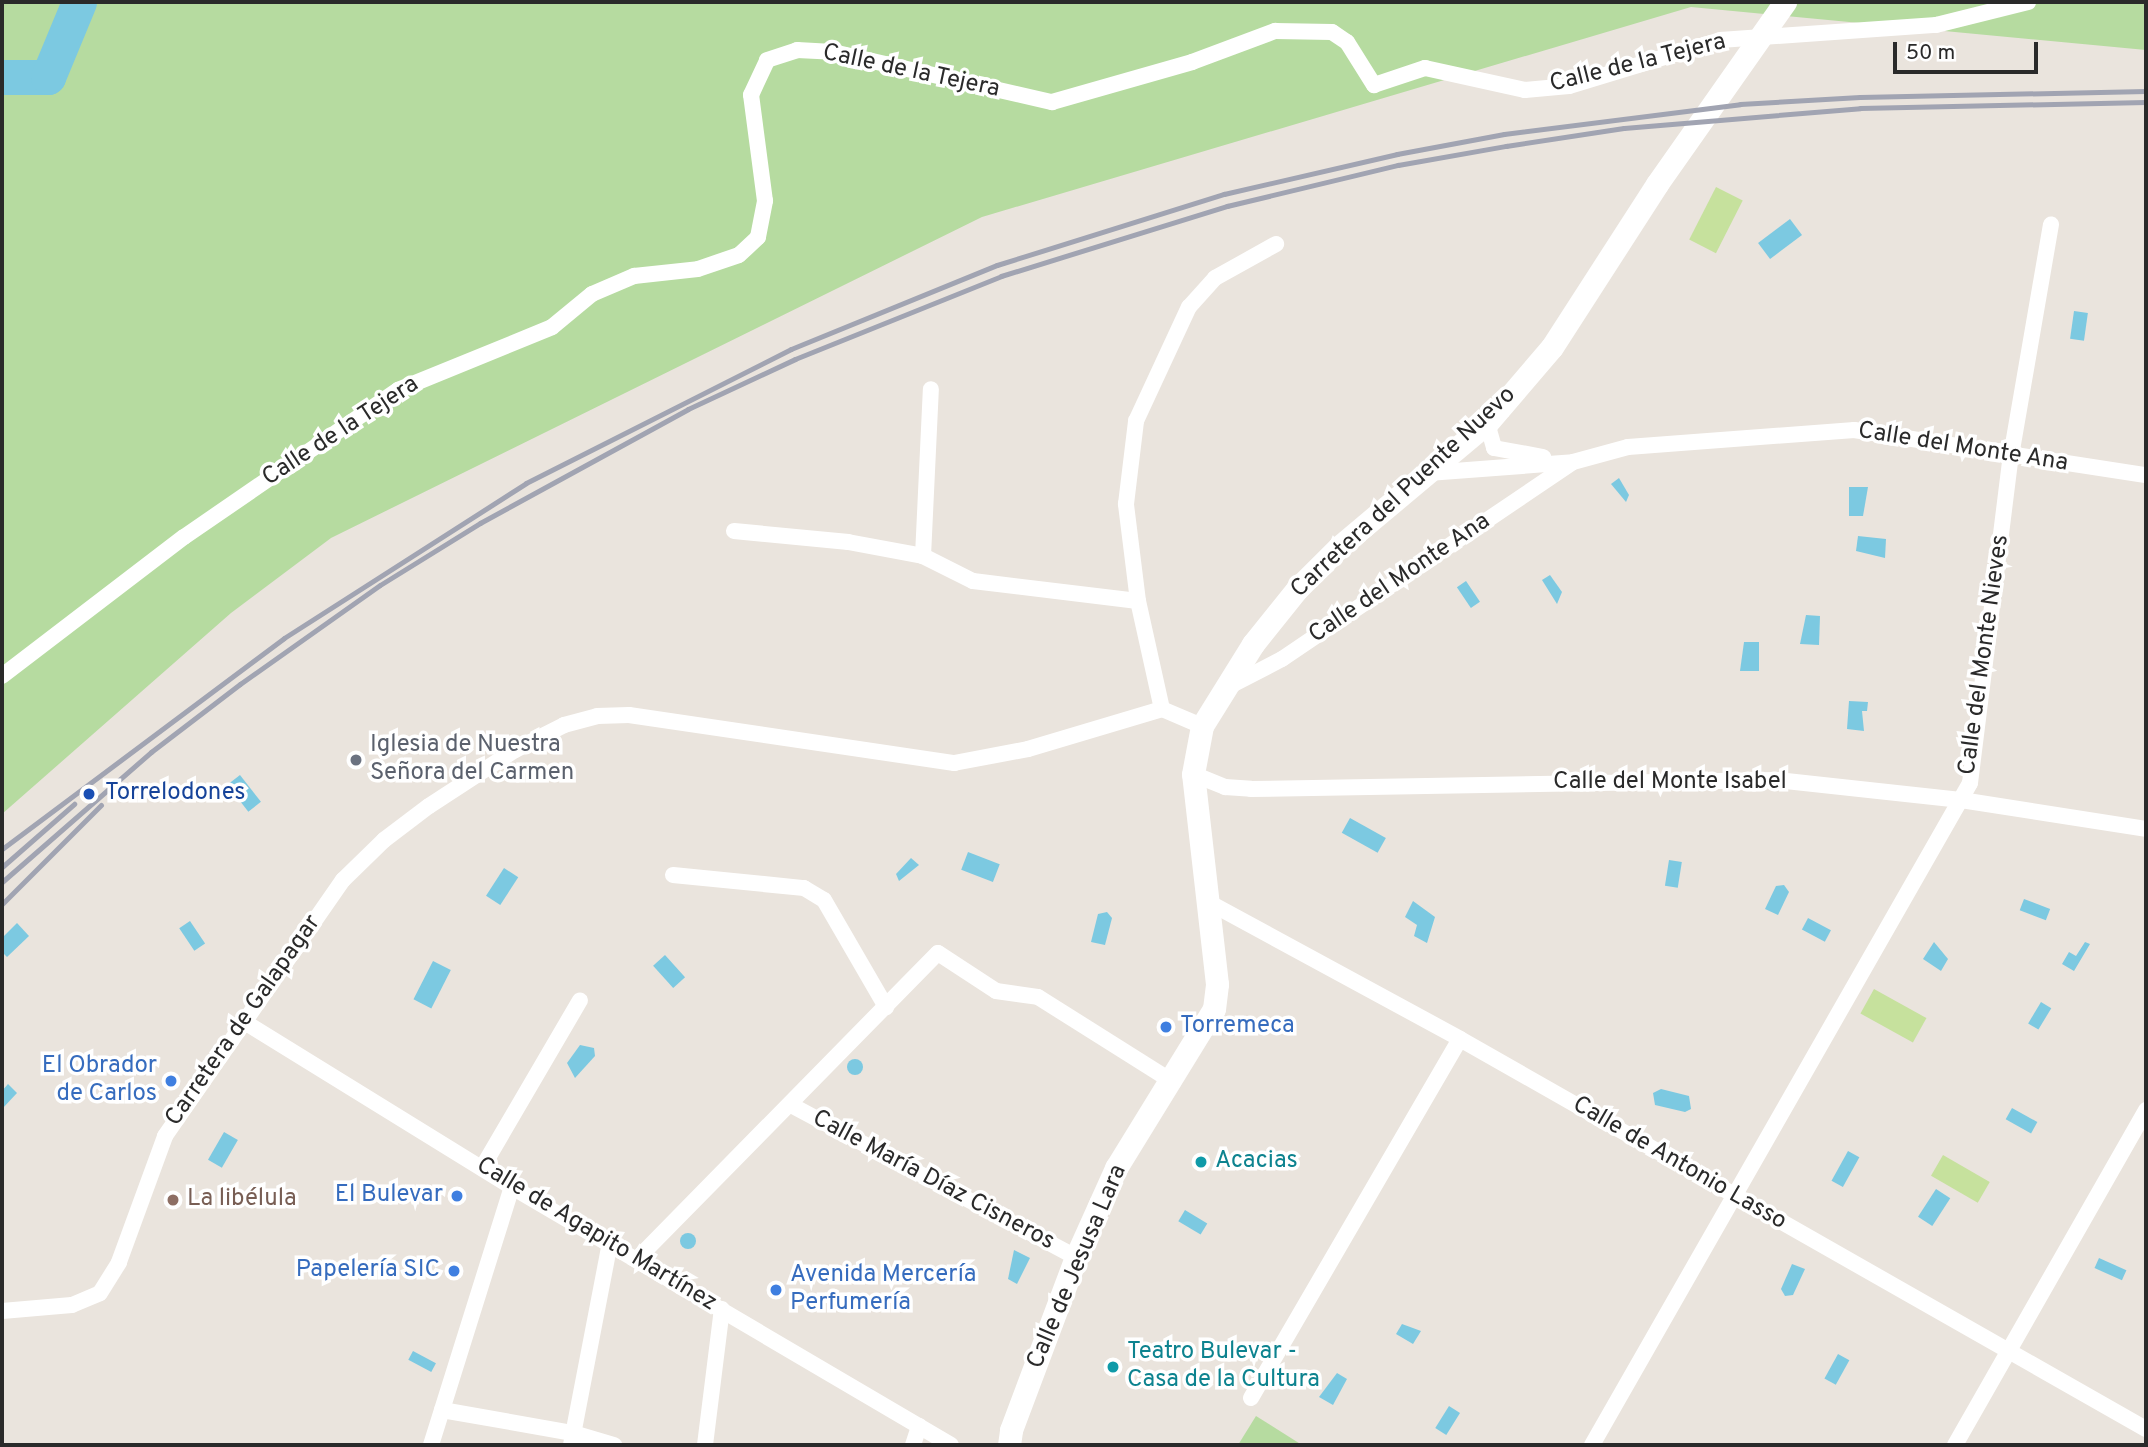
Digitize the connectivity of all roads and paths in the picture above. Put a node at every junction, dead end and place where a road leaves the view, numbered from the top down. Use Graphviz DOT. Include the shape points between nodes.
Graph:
graph roads {
  1 [pos="2028,2"];
  2 [pos="1780,7"];
  3 [pos="2051,224"];
  4 [pos="1276,244"];
  5 [pos="931,389"];
  6 [pos="1487,423"];
  7 [pos="2011,456"];
  8 [pos="2146,458"];
  9 [pos="1573,462"];
  10 [pos="1428,473"];
  11 [pos="2145,475"];
  12 [pos="734,531"];
  13 [pos="923,556"];
  14 [pos="1138,601"];
  15 [pos="2,676"];
  16 [pos="1223,689"];
  17 [pos="1162,709"];
  18 [pos="1202,726"];
  19 [pos="1194,774"];
  20 [pos="1961,800"];
  21 [pos="2146,829"];
  22 [pos="673,875"];
  23 [pos="1210,903"];
  24 [pos="1217,984"];
  25 [pos="580,1000"];
  26 [pos="886,1007"];
  27 [pos="243,1021"];
  28 [pos="1460,1039"];
  29 [pos="1173,1082"];
  30 [pos="791,1105"];
  31 [pos="2146,1110"];
  32 [pos="482,1168"];
  33 [pos="512,1187"];
  34 [pos="1734,1196"];
  35 [pos="610,1243"];
  36 [pos="1076,1257"];
  37 [pos="637,1259"];
  38 [pos="722,1309"];
  39 [pos="2,1311"];
  40 [pos="2008,1350"];
  41 [pos="1251,1398"];
  42 [pos="442,1410"];
  43 [pos="919,1426"];
  44 [pos="2146,1429"];
  45 [pos="572,1439"];
  46 [pos="431,1445"];
  47 [pos="614,1445"];
  48 [pos="705,1445"];
  49 [pos="914,1445"];
  50 [pos="951,1445"];
  51 [pos="1009,1445"];
  52 [pos="1592,1445"];
  53 [pos="1955,1445"];
  1 -- 15 [label="street, Calle de la Tejera" via="1936,25 1720,40 1569,86 1525,90 1425,68 1374,85 1347,42 1332,32 1275,31 1192,62 1052,102 833,52 797,50 767,60 751,95 765,201 758,237 739,255 698,270 634,276 592,294 552,327 398,390 184,537"];
  2 -- 6 [label="main road, Carretera del Puente Nuevo" via="1657,184 1552,347"];
  3 -- 7 [label="street, Calle del Monte Nieves"];
  4 -- 14 [label="street" via="1215,278 1189,307 1136,421 1126,504"];
  5 -- 13 [label="street"];
  6 -- 9 [label="street, Calle del Monte Ana" via="1494,448"];
  6 -- 10 [label="main road, Carretera del Puente Nuevo"];
  7 -- 9 [label="street, Calle del Monte Ana" via="1854,430 1628,447"];
  7 -- 11 [label="street, Calle del Monte Ana"];
  7 -- 20 [label="street, Calle del Monte Nieves" via="1970,783"];
  8 -- 11 [label="street"];
  9 -- 10 [label="street, Calle del Monte Ana"];
  9 -- 16 [label="street, Calle del Monte Ana" via="1282,659"];
  10 -- 16 [label="main road, Carretera del Puente Nuevo" via="1297,589"];
  12 -- 13 [label="street" via="848,542"];
  13 -- 14 [label="street" via="973,581"];
  14 -- 17 [label="street"];
  16 -- 18 [label="main road, Carretera del Puente Nuevo"];
  17 -- 18 [label="street"];
  17 -- 27 [label="street, Carretera de Galapagar" via="1028,749 954,763 629,715 597,716 564,725 514,750 384,840 343,880"];
  18 -- 19 [label="main road, Carretera del Puente Nuevo"];
  19 -- 20 [label="street, Calle del Monte Isabel" via="1225,787 1251,789 1777,780"];
  19 -- 23 [label="main road, Carretera del Puente Nuevo"];
  20 -- 21 [label="street, Calle del Monte Isabel"];
  20 -- 34 [label="street, Calle del Monte Nieves"];
  22 -- 26 [label="street" via="804,888 824,900"];
  23 -- 24 [label="main road, Carretera del Puente Nuevo"];
  23 -- 28 [label="street, Calle de Antonio Lasso"];
  24 -- 29 [label="main road, Calle de Jesusa Lara" via="1214,1009"];
  25 -- 32 [label="street"];
  26 -- 29 [label="street" via="938,953 996,991 1038,997"];
  26 -- 30 [label="street"];
  27 -- 32 [label="street, Calle de Agapito Martínez"];
  27 -- 39 [label="street, Carretera de Galapagar" via="165,1136 119,1262 100,1293 72,1306"];
  28 -- 34 [label="street, Calle de Antonio Lasso"];
  28 -- 41 [label="street"];
  29 -- 36 [label="main road, Calle de Jesusa Lara" via="1116,1168"];
  30 -- 36 [label="street, Calle María Díaz Cisneros"];
  30 -- 37 [label="street"];
  31 -- 40 [label="street"];
  32 -- 33 [label="street, Calle de Agapito Martínez"];
  33 -- 35 [label="street, Calle de Agapito Martínez"];
  33 -- 42 [label="street"];
  34 -- 40 [label="street, Calle de Antonio Lasso"];
  34 -- 52 [label="street, Calle del Monte Nieves"];
  35 -- 37 [label="street, Calle de Agapito Martínez"];
  35 -- 45 [label="street"];
  36 -- 51 [label="main road, Calle de Jesusa Lara"];
  37 -- 38 [label="street, Calle de Agapito Martínez"];
  38 -- 43 [label="street, Calle de Agapito Martínez"];
  38 -- 48 [label="street"];
  40 -- 44 [label="street, Calle de Antonio Lasso"];
  40 -- 53 [label="street"];
  42 -- 45 [label="street"];
  42 -- 46 [label="street"];
  43 -- 49 [label="street"];
  43 -- 50 [label="street, Calle de Agapito Martínez"];
  45 -- 47 [label="street"];
}
